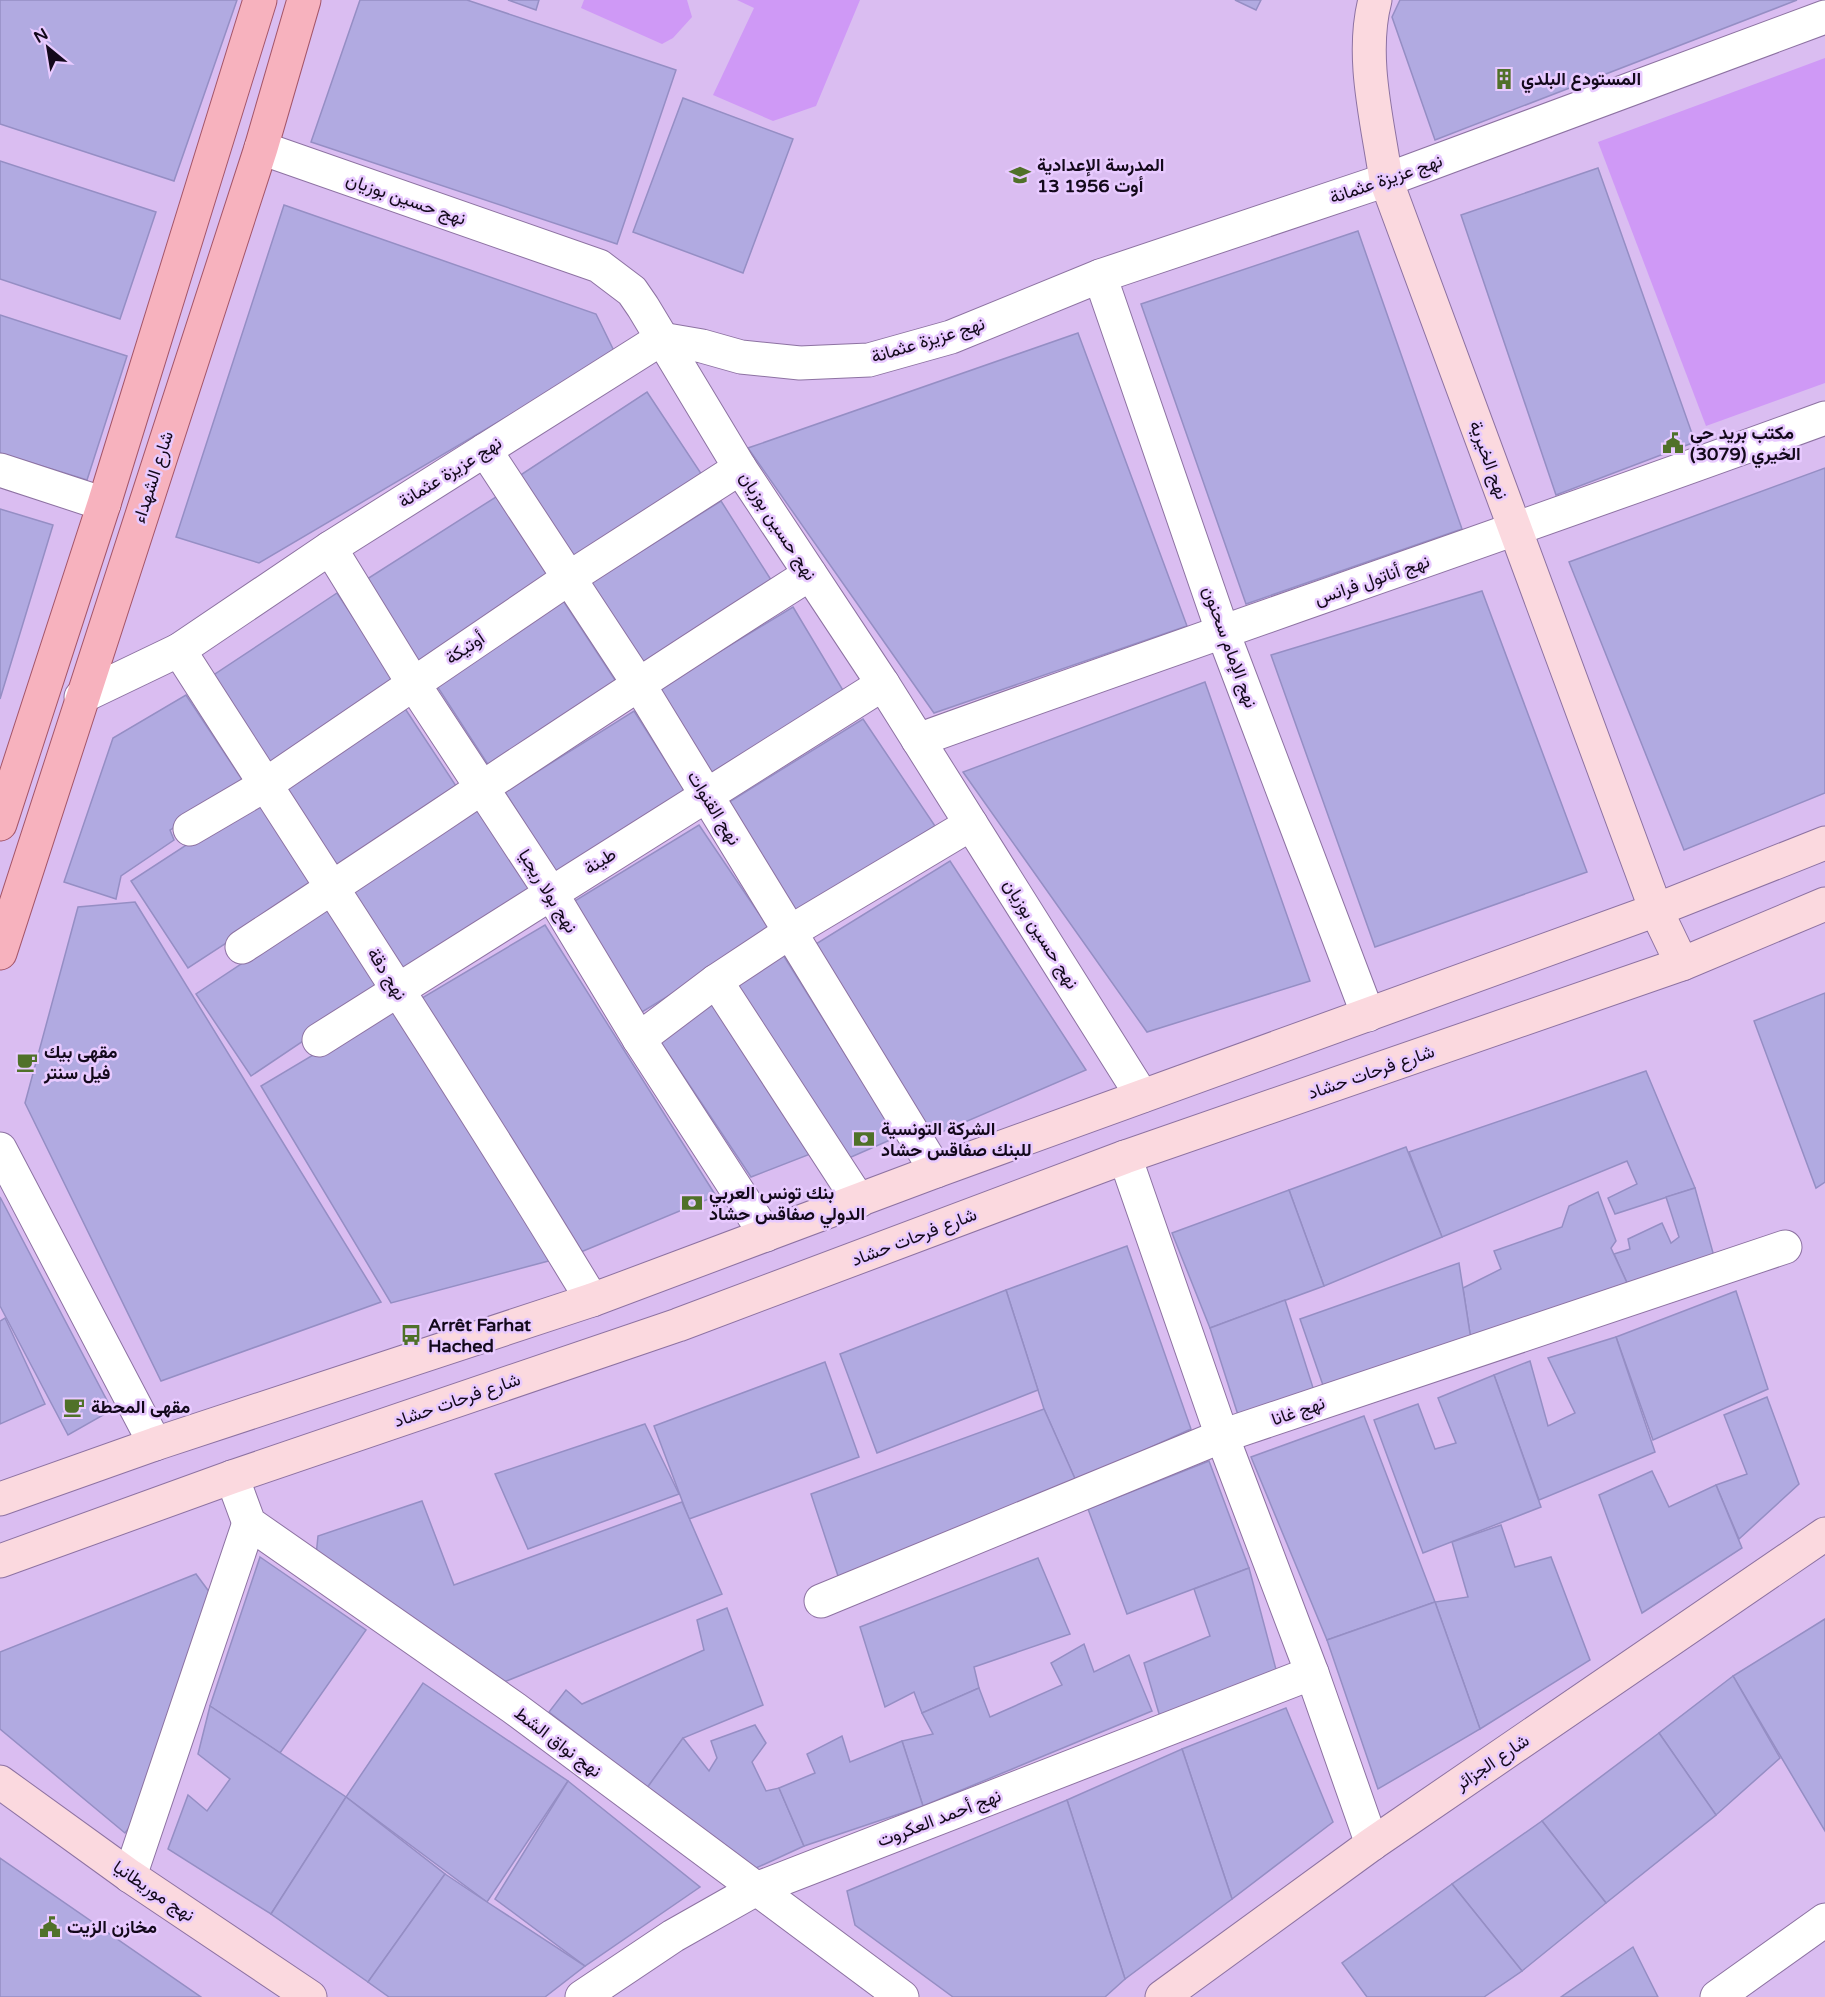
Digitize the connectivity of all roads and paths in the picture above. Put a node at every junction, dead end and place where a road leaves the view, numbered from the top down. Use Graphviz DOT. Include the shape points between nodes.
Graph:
graph roads {
  1 [pos="260,0"];
  2 [pos="304,0"];
  3 [pos="1375,0"];
  4 [pos="1825,17"];
  5 [pos="261,148"];
  6 [pos="1386,180"];
  7 [pos="1100,276"];
  8 [pos="661,339"];
  9 [pos="1825,418"];
  10 [pos="485,450"];
  11 [pos="740,468"];
  12 [pos="0,470"];
  13 [pos="104,504"];
  14 [pos="1516,531"];
  15 [pos="330,548"];
  16 [pos="810,574"];
  17 [pos="569,578"];
  18 [pos="1222,630"];
  19 [pos="178,650"];
  20 [pos="413,682"];
  21 [pos="638,683"];
  22 [pos="883,684"];
  23 [pos="81,697"];
  24 [pos="918,740"];
  25 [pos="265,785"];
  26 [pos="483,790"];
  27 [pos="706,794"];
  28 [pos="0,824"];
  29 [pos="971,824"];
  30 [pos="190,829"];
  31 [pos="1825,843"];
  32 [pos="332,888"];
  33 [pos="551,892"];
  34 [pos="1825,904"];
  35 [pos="1656,910"];
  36 [pos="790,932"];
  37 [pos="242,947"];
  38 [pos="0,952"];
  39 [pos="1682,964"];
  40 [pos="716,981"];
  41 [pos="396,991"];
  42 [pos="1368,1015"];
  43 [pos="639,1039"];
  44 [pos="319,1040"];
  45 [pos="1142,1096"];
  46 [pos="0,1149"];
  47 [pos="1125,1157"];
  48 [pos="936,1171"];
  49 [pos="859,1201"];
  50 [pos="766,1235"];
  51 [pos="1785,1247"];
  52 [pos="592,1300"];
  53 [pos="1222,1436"];
  54 [pos="155,1444"];
  55 [pos="232,1477"];
  56 [pos="0,1499"];
  57 [pos="249,1523"];
  58 [pos="1825,1534"];
  59 [pos="0,1561"];
  60 [pos="821,1601"];
  61 [pos="1312,1673"];
  62 [pos="0,1782"];
  63 [pos="1372,1844"];
  64 [pos="130,1876"];
  65 [pos="756,1889"];
  66 [pos="1825,1920"];
  67 [pos="310,1997"];
  68 [pos="582,1997"];
  69 [pos="902,1997"];
  70 [pos="1162,1997"];
  71 [pos="1717,1997"];
  1 -- 13 [label="main road"];
  2 -- 5 [label="main road, شارع الشهداء"];
  3 -- 6 [label="main road, نهج الخيرية" via="1370,72"];
  4 -- 6 [label="street, نهج عزيزة عثمانة"];
  5 -- 8 [label="street, نهج حسين بوزيان" via="599,266 632,291"];
  5 -- 23 [label="main road, شارع الشهداء"];
  6 -- 7 [label="street, نهج عزيزة عثمانة"];
  6 -- 14 [label="main road, نهج الخيرية"];
  7 -- 8 [label="street, نهج عزيزة عثمانة" via="951,337 869,360 800,363 741,357"];
  7 -- 18 [label="street, نهج الإمام سحنون"];
  8 -- 10 [label="street, نهج عزيزة عثمانة"];
  8 -- 11 [label="street, نهج حسين بوزيان"];
  9 -- 14 [label="street, نهج أناتول فرانس"];
  10 -- 15 [label="street, نهج عزيزة عثمانة"];
  10 -- 17 [label="street, نهج القنوات"];
  11 -- 16 [label="street, نهج حسين بوزيان"];
  11 -- 17 [label="street, أوتيكة"];
  12 -- 13 [label="street"];
  13 -- 28 [label="main road"];
  14 -- 18 [label="street, نهج أناتول فرانس"];
  14 -- 35 [label="main road, نهج الخيرية"];
  15 -- 19 [label="street, نهج عزيزة عثمانة"];
  15 -- 20 [label="street, نهج بولا ريجيا"];
  16 -- 21 [label="street"];
  16 -- 22 [label="street, نهج حسين بوزيان"];
  17 -- 20 [label="street, أوتيكة"];
  17 -- 21 [label="street, نهج القنوات"];
  18 -- 24 [label="street, نهج أناتول فرانس"];
  18 -- 42 [label="street, نهج الإمام سحنون"];
  19 -- 23 [label="street, نهج عزيزة عثمانة"];
  19 -- 25 [label="street, نهج دقة"];
  20 -- 25 [label="street, أوتيكة"];
  20 -- 26 [label="street, نهج بولا ريجيا"];
  21 -- 26 [label="street"];
  21 -- 27 [label="street, نهج القنوات"];
  22 -- 24 [label="street, نهج حسين بوزيان"];
  22 -- 27 [label="street, طينة"];
  23 -- 38 [label="main road, شارع الشهداء"];
  24 -- 29 [label="street, نهج حسين بوزيان"];
  25 -- 30 [label="street, أوتيكة"];
  25 -- 32 [label="street, نهج دقة"];
  26 -- 32 [label="street"];
  26 -- 33 [label="street, نهج بولا ريجيا"];
  27 -- 33 [label="street, طينة"];
  27 -- 36 [label="street, نهج القنوات"];
  29 -- 36 [label="street"];
  29 -- 45 [label="street, نهج حسين بوزيان"];
  31 -- 35 [label="main road"];
  32 -- 37 [label="street"];
  32 -- 41 [label="street, نهج دقة"];
  33 -- 41 [label="street, طينة"];
  33 -- 43 [label="street, نهج بولا ريجيا"];
  34 -- 39 [label="main road, شارع فرحات حشاد"];
  35 -- 39 [label="main road, نهج الخيرية"];
  35 -- 42 [label="main road"];
  36 -- 40 [label="street"];
  36 -- 48 [label="street, نهج القنوات"];
  39 -- 47 [label="main road, شارع فرحات حشاد"];
  40 -- 43 [label="street"];
  40 -- 49 [label="street"];
  41 -- 44 [label="street, طينة"];
  41 -- 52 [label="street, نهج دقة" via="462,1089"];
  42 -- 45 [label="main road"];
  43 -- 50 [label="street, نهج بولا ريجيا"];
  45 -- 48 [label="main road"];
  46 -- 54 [label="street"];
  47 -- 53 [label="street"];
  47 -- 55 [label="main road, شارع فرحات حشاد" via="678,1325"];
  48 -- 49 [label="main road"];
  49 -- 50 [label="main road"];
  50 -- 52 [label="main road"];
  51 -- 53 [label="street, نهج غانا"];
  52 -- 54 [label="main road"];
  53 -- 60 [label="street, نهج غانا"];
  53 -- 61 [label="street"];
  54 -- 56 [label="main road"];
  55 -- 57 [label="street"];
  55 -- 59 [label="main road, شارع فرحات حشاد"];
  57 -- 64 [label="street"];
  57 -- 65 [label="street, نهج نواق الشط" via="514,1708"];
  58 -- 63 [label="main road, شارع الجزائر"];
  61 -- 63 [label="street"];
  61 -- 65 [label="street, نهج أحمد العكروت"];
  62 -- 64 [label="main road, نهج موريطانيا"];
  63 -- 70 [label="main road, شارع الجزائر"];
  64 -- 67 [label="main road, نهج موريطانيا"];
  65 -- 68 [label="street, نهج أحمد العكروت" via="673,1936"];
  65 -- 69 [label="street, نهج نواق الشط"];
  66 -- 71 [label="street"];
}
